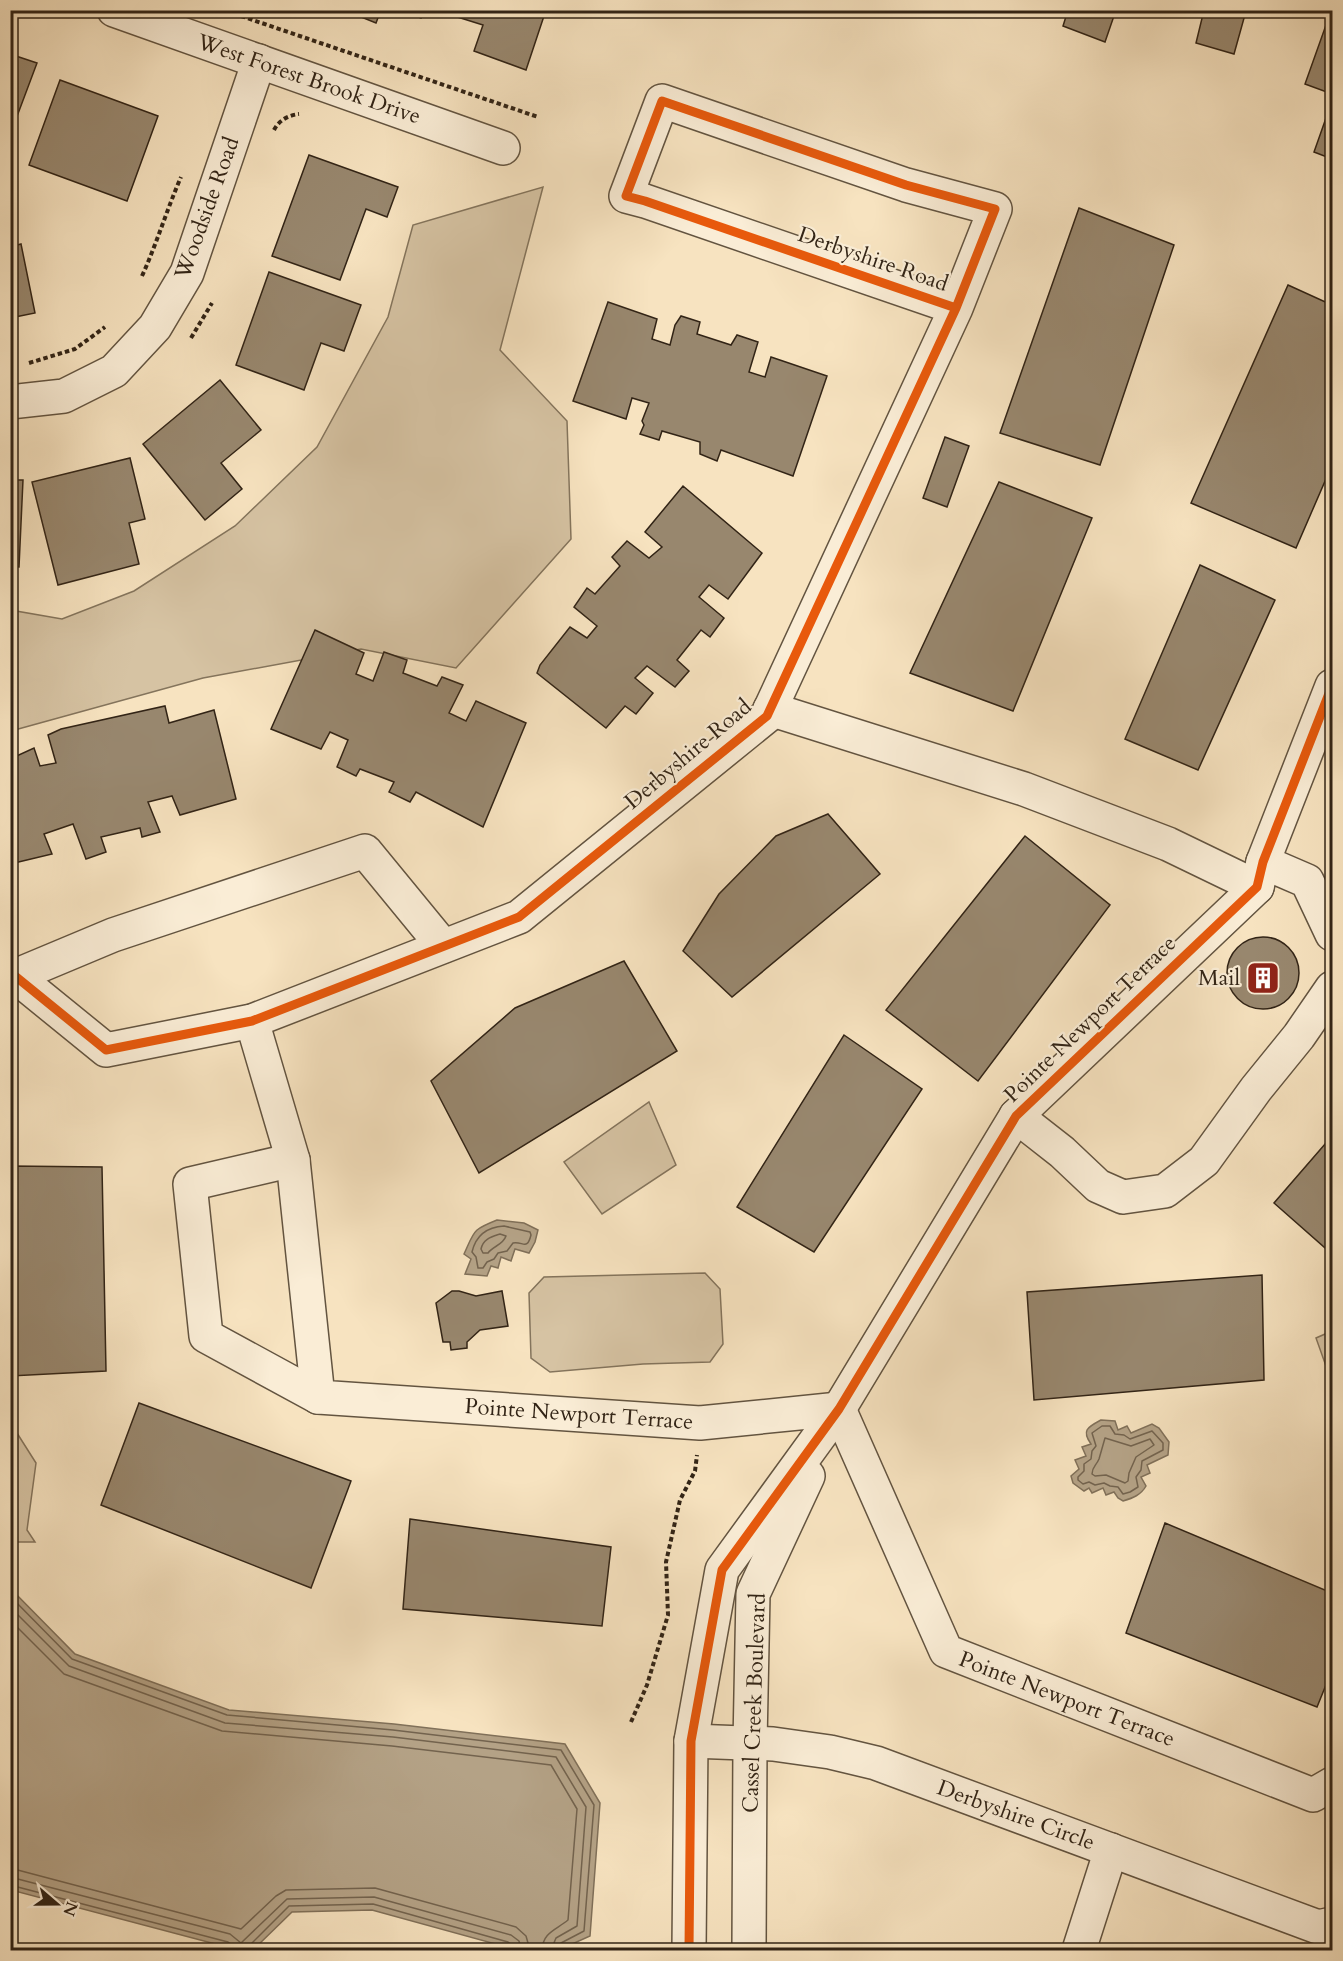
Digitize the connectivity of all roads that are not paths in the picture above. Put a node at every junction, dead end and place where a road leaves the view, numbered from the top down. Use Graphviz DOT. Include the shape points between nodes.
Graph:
graph roads {
  1 [pos="114,10"];
  2 [pos="259,61"];
  3 [pos="503,148"];
  4 [pos="956,308"];
  5 [pos="10,402"];
  6 [pos="1332,686"];
  7 [pos="770,709"];
  8 [pos="1260,874"];
  9 [pos="1332,934"];
  10 [pos="443,946"];
  11 [pos="13,975"];
  12 [pos="1332,988"];
  13 [pos="252,1022"];
  14 [pos="1016,1116"];
  15 [pos="293,1160"];
  16 [pos="318,1397"];
  17 [pos="839,1409"];
  18 [pos="691,1741"];
  19 [pos="750,1743"];
  20 [pos="1332,1784"];
  21 [pos="1111,1850"];
  22 [pos="1332,1924"];
  23 [pos="689,1950"];
  24 [pos="748,1950"];
  25 [pos="1079,1950"];
  1 -- 2 [label="street, West Forest Brook Drive"];
  2 -- 3 [label="street, West Forest Brook Drive"];
  2 -- 5 [label="street, Woodside Road" via="187,273 155,327 114,371 64,396"];
  4 -- 4 [label="street, Derbyshire Road" via="626,196 662,101 906,185 995,209"];
  4 -- 7 [label="street, Derbyshire Road"];
  6 -- 8 [label="street, Pointe Newport Terrace"];
  7 -- 8 [label="street" via="1024,789"];
  7 -- 10 [label="street, Derbyshire Road" via="767,716 519,917"];
  8 -- 9 [label="street" via="1307,881"];
  8 -- 14 [label="street, Pointe Newport Terrace"];
  10 -- 11 [label="street" via="365,851 113,935"];
  10 -- 13 [label="street, Derbyshire Road"];
  11 -- 13 [label="street, Derbyshire Road" via="106,1050"];
  12 -- 14 [label="street" via="1204,1161 1165,1191 1123,1197 1098,1186"];
  13 -- 15 [label="street"];
  14 -- 17 [label="street, Pointe Newport Terrace"];
  15 -- 16 [label="street"];
  15 -- 16 [label="street, Pointe Newport Terrace" via="190,1184 192,1207 206,1336"];
  16 -- 17 [label="street, Pointe Newport Terrace" via="700,1423"];
  17 -- 18 [label="street, Cassel Creek Boulevard" via="722,1570"];
  17 -- 19 [label="street, Cassel Creek Boulevard" via="753,1594"];
  17 -- 20 [label="street, Pointe Newport Terrace" via="946,1651 1313,1795"];
  18 -- 19 [label="street, Derbyshire Circle"];
  18 -- 23 [label="street, Cassel Creek Boulevard"];
  19 -- 21 [label="street, Derbyshire Circle" via="830,1752 876,1763"];
  19 -- 24 [label="street, Cassel Creek Boulevard"];
  21 -- 22 [label="street, Derbyshire Circle" via="1318,1927"];
  21 -- 25 [label="street"];
}
